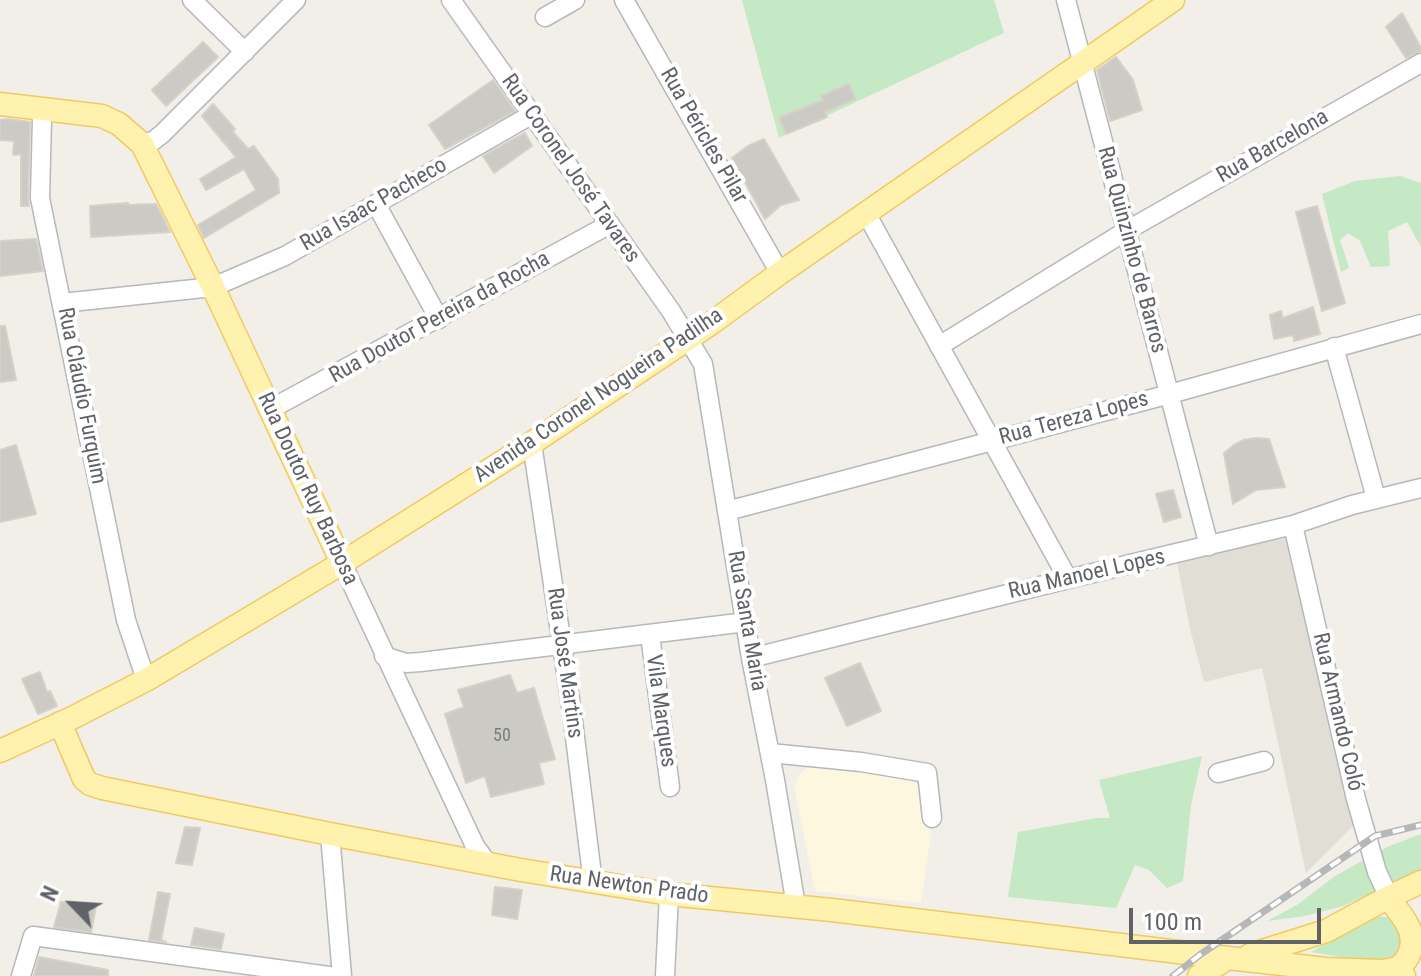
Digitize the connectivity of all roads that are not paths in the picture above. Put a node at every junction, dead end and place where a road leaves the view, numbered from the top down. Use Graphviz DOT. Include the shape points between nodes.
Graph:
graph roads {
  1 [pos="192,0"];
  2 [pos="296,0"];
  3 [pos="451,0"];
  4 [pos="575,0"];
  5 [pos="624,0"];
  6 [pos="1066,0"];
  7 [pos="1173,0"];
  8 [pos="545,17"];
  9 [pos="245,52"];
  10 [pos="1082,63"];
  11 [pos="1421,63"];
  12 [pos="0,104"];
  13 [pos="39,109"];
  14 [pos="531,115"];
  15 [pos="141,143"];
  16 [pos="376,204"];
  17 [pos="866,213"];
  18 [pos="610,224"];
  19 [pos="1126,231"];
  20 [pos="780,273"];
  21 [pos="213,287"];
  22 [pos="62,303"];
  23 [pos="439,319"];
  24 [pos="1421,324"];
  25 [pos="689,338"];
  26 [pos="939,346"];
  27 [pos="1334,347"];
  28 [pos="1170,394"];
  29 [pos="269,410"];
  30 [pos="991,440"];
  31 [pos="532,443"];
  32 [pos="1421,488"];
  33 [pos="1376,498"];
  34 [pos="727,511"];
  35 [pos="1293,525"];
  36 [pos="1209,546"];
  37 [pos="342,563"];
  38 [pos="1068,579"];
  39 [pos="746,622"];
  40 [pos="650,635"];
  41 [pos="562,645"];
  42 [pos="384,656"];
  43 [pos="751,658"];
  44 [pos="421,662"];
  45 [pos="146,680"];
  46 [pos="402,691"];
  47 [pos="60,723"];
  48 [pos="0,751"];
  49 [pos="770,753"];
  50 [pos="1264,761"];
  51 [pos="1218,773"];
  52 [pos="670,787"];
  53 [pos="932,818"];
  54 [pos="330,834"];
  55 [pos="470,834"];
  56 [pos="455,857"];
  57 [pos="488,864"];
  58 [pos="1421,882"];
  59 [pos="593,883"];
  60 [pos="669,894"];
  61 [pos="1389,897"];
  62 [pos="796,906"];
  63 [pos="1326,931"];
  64 [pos="1183,951"];
  65 [pos="1235,958"];
  66 [pos="1380,971"];
  67 [pos="1325,972"];
  68 [pos="21,976"];
  69 [pos="329,976"];
  70 [pos="342,976"];
  71 [pos="665,976"];
  72 [pos="1197,976"];
  73 [pos="1404,976"];
  1 -- 9 [label="street"];
  2 -- 9 [label="street"];
  3 -- 14 [label="street, Rua Coronel José Tavares"];
  4 -- 8 [label="street"];
  5 -- 20 [label="street, Rua Péricles Pilar"];
  6 -- 10 [label="street, Rua Quinzinho de Barros"];
  7 -- 10 [label="main road, Avenida Coronel Nogueira Padilha"];
  9 -- 15 [label="street" via="162,134"];
  10 -- 17 [label="main road, Avenida Coronel Nogueira Padilha"];
  10 -- 19 [label="street, Rua Quinzinho de Barros"];
  11 -- 19 [label="street, Rua Barcelona"];
  12 -- 13 [label="main road"];
  13 -- 15 [label="main road" via="102,116"];
  13 -- 22 [label="street, Rua Cláudio Furquim" via="40,198"];
  14 -- 16 [label="street, Rua Isaac Pacheco"];
  14 -- 18 [label="street, Rua Coronel José Tavares"];
  15 -- 21 [label="main road, Rua Doutor Ruy Barbosa"];
  16 -- 21 [label="street, Rua Isaac Pacheco" via="285,256"];
  16 -- 23 [label="street"];
  17 -- 20 [label="main road, Avenida Coronel Nogueira Padilha"];
  17 -- 26 [label="street"];
  18 -- 23 [label="street, Rua Doutor Pereira da Rocha"];
  18 -- 25 [label="street, Rua Coronel José Tavares"];
  19 -- 26 [label="street, Rua Barcelona"];
  19 -- 28 [label="street, Rua Quinzinho de Barros"];
  20 -- 25 [label="main road, Avenida Coronel Nogueira Padilha"];
  21 -- 22 [label="street, Rua Isaac Pacheco"];
  21 -- 29 [label="main road, Rua Doutor Ruy Barbosa"];
  22 -- 45 [label="street, Rua Cláudio Furquim" via="126,620"];
  23 -- 29 [label="street, Rua Doutor Pereira da Rocha"];
  24 -- 27 [label="street, Rua Tereza Lopes"];
  25 -- 31 [label="main road, Avenida Coronel Nogueira Padilha"];
  25 -- 34 [label="street, Rua Santa Maria" via="703,364"];
  26 -- 30 [label="street"];
  27 -- 28 [label="street, Rua Tereza Lopes"];
  27 -- 33 [label="street"];
  28 -- 30 [label="street, Rua Tereza Lopes"];
  28 -- 36 [label="street, Rua Quinzinho de Barros"];
  29 -- 37 [label="main road, Rua Doutor Ruy Barbosa"];
  30 -- 34 [label="street, Rua Tereza Lopes"];
  30 -- 38 [label="street"];
  31 -- 37 [label="main road, Avenida Coronel Nogueira Padilha"];
  31 -- 41 [label="street, Rua José Martins"];
  32 -- 33 [label="street, Rua Manoel Lopes"];
  33 -- 35 [label="street, Rua Manoel Lopes"];
  34 -- 39 [label="street, Rua Santa Maria"];
  35 -- 36 [label="street, Rua Manoel Lopes"];
  35 -- 61 [label="street, Rua Armando Coló" via="1356,799"];
  36 -- 38 [label="street, Rua Manoel Lopes"];
  37 -- 42 [label="street, Rua Doutor Ruy Barbosa"];
  37 -- 45 [label="main road, Avenida Coronel Nogueira Padilha"];
  38 -- 43 [label="street, Rua Manoel Lopes"];
  39 -- 40 [label="street"];
  39 -- 43 [label="street, Rua Santa Maria"];
  40 -- 41 [label="street"];
  40 -- 52 [label="street, Vila Marques"];
  41 -- 44 [label="street"];
  41 -- 59 [label="street, Rua José Martins"];
  42 -- 44 [label="street"];
  42 -- 46 [label="street, Rua Doutor Ruy Barbosa"];
  43 -- 49 [label="street, Rua Santa Maria"];
  44 -- 46 [label="street" via="405,676"];
  45 -- 47 [label="main road, Avenida Coronel Nogueira Padilha"];
  46 -- 55 [label="street, Rua Doutor Ruy Barbosa"];
  47 -- 48 [label="main road, Avenida Coronel Nogueira Padilha"];
  47 -- 54 [label="main road, Rua Newton Prado" via="90,784"];
  49 -- 53 [label="street" via="927,773"];
  49 -- 62 [label="street, Rua Santa Maria"];
  50 -- 51 [label="street"];
  54 -- 56 [label="main road, Rua Newton Prado"];
  54 -- 70 [label="street"];
  55 -- 56 [label="street" via="468,848"];
  55 -- 57 [label="street, Rua Doutor Ruy Barbosa"];
  56 -- 57 [label="main road, Rua Newton Prado"];
  57 -- 59 [label="main road, Rua Newton Prado"];
  58 -- 61 [label="main road"];
  59 -- 60 [label="main road, Rua Newton Prado"];
  60 -- 62 [label="main road, Rua Newton Prado"];
  60 -- 71 [label="street"];
  61 -- 63 [label="main road"];
  61 -- 66 [label="main road" via="1413,939 1400,966"];
  62 -- 64 [label="main road, Rua Newton Prado"];
  63 -- 64 [label="main road"];
  63 -- 65 [label="main road"];
  64 -- 65 [label="main road, Rua Newton Prado"];
  64 -- 72 [label="main road"];
  65 -- 67 [label="main road, Rua Newton Prado"];
  65 -- 72 [label="main road"];
  66 -- 67 [label="main road, Rua Newton Prado"];
  66 -- 73 [label="main road, Rua Newton Prado"];
  68 -- 69 [label="street" via="33,936"];
}
